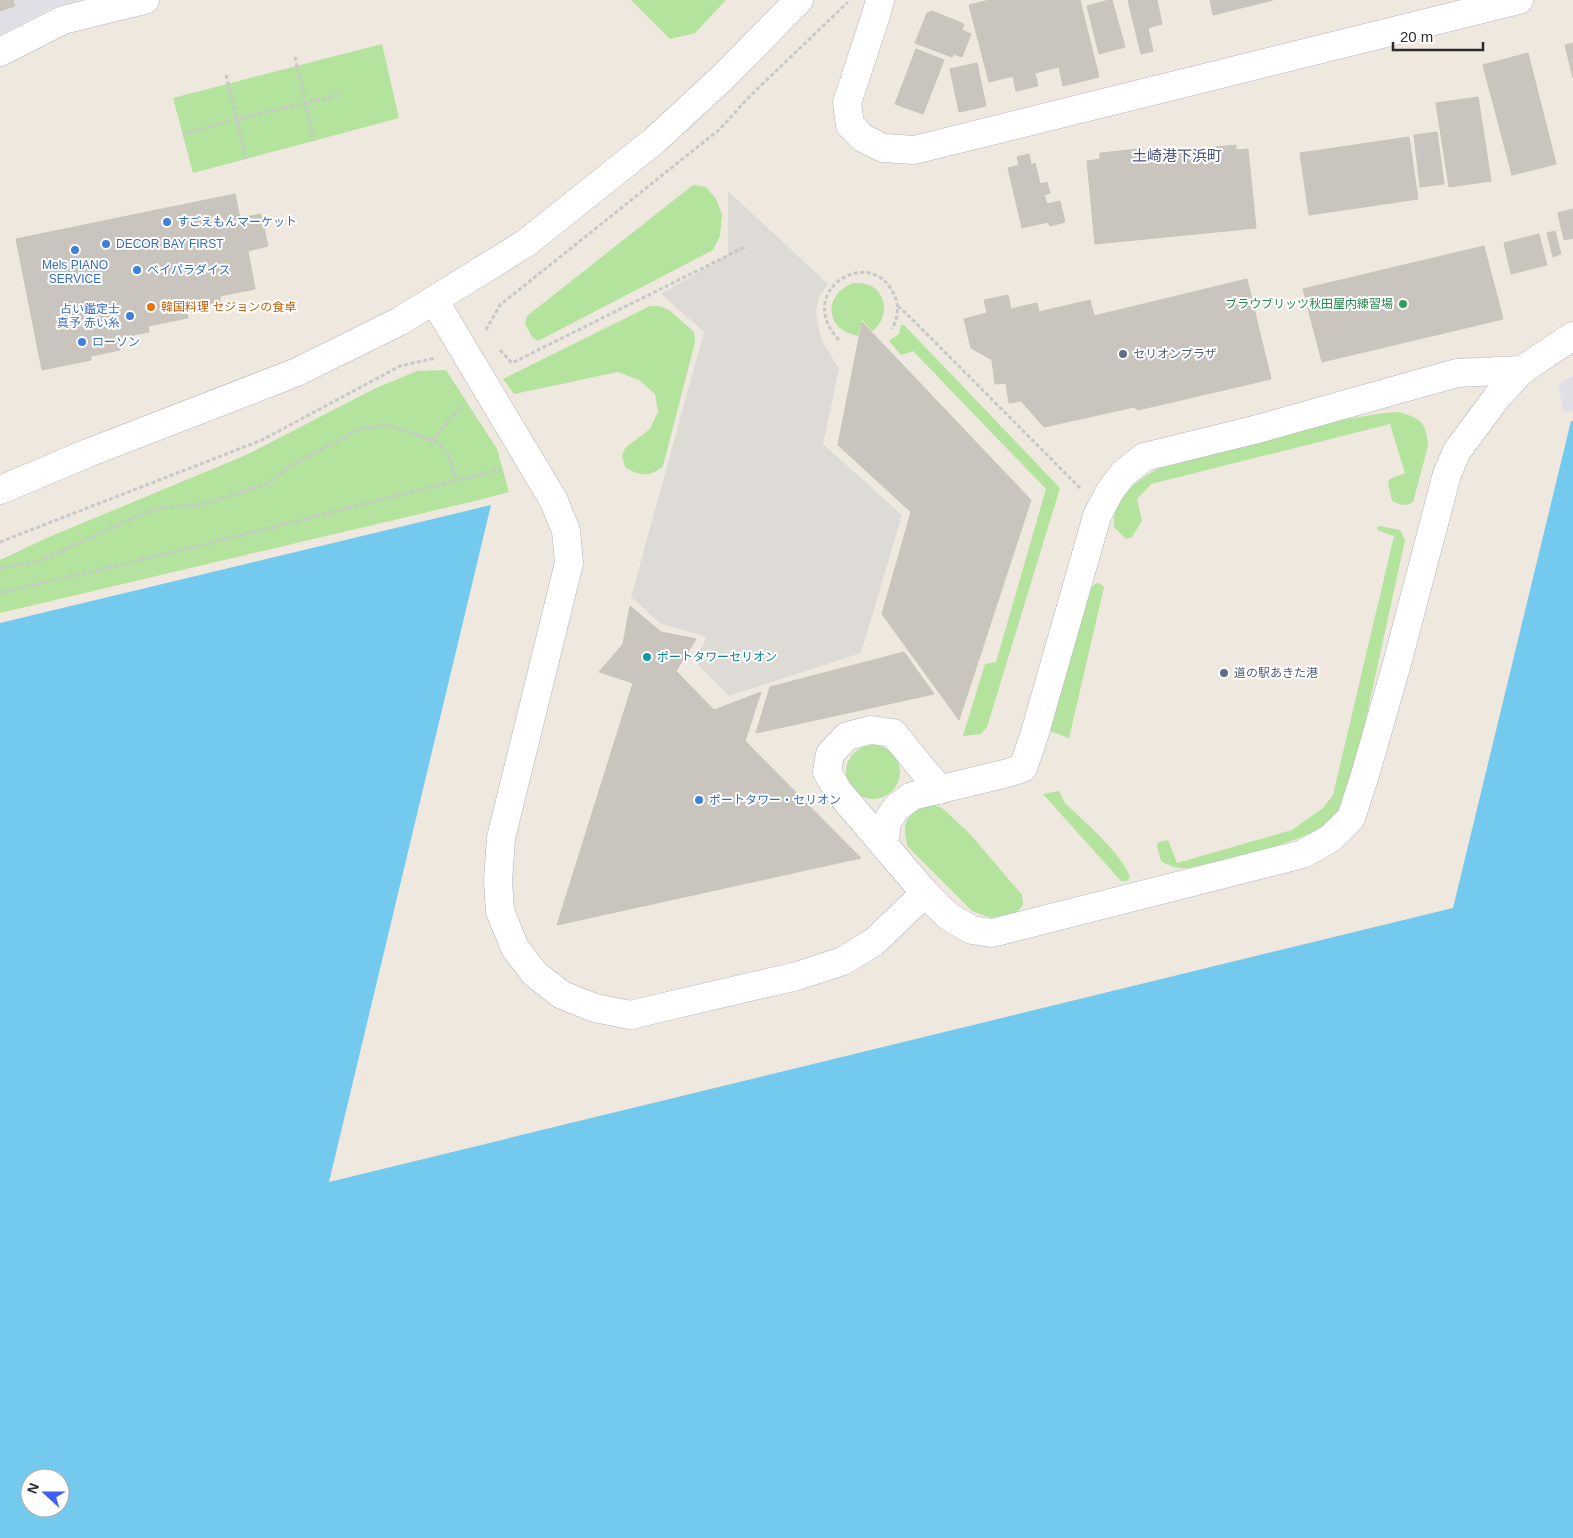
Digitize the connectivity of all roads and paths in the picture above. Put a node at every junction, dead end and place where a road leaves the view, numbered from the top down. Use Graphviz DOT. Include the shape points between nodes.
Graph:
graph roads {
  1 [pos="145,0"];
  2 [pos="799,0"];
  3 [pos="880,0"];
  4 [pos="1519,0"];
  5 [pos="0,52"];
  6 [pos="295,58"];
  7 [pos="226,75"];
  8 [pos="338,95"];
  9 [pos="305,102"];
  10 [pos="236,119"];
  11 [pos="183,134"];
  12 [pos="314,141"];
  13 [pos="246,159"];
  14 [pos="745,247"];
  15 [pos="434,300"];
  16 [pos="898,306"];
  17 [pos="892,329"];
  18 [pos="1573,336"];
  19 [pos="839,340"];
  20 [pos="495,345"];
  21 [pos="400,366"];
  22 [pos="1522,370"];
  23 [pos="483,382"];
  24 [pos="432,440"];
  25 [pos="531,460"];
  26 [pos="457,481"];
  27 [pos="1080,488"];
  28 [pos="0,490"];
  29 [pos="0,542"];
  30 [pos="0,568"];
  31 [pos="0,593"];
  32 [pos="940,790"];
  33 [pos="884,845"];
  34 [pos="925,893"];
  1 -- 5 [label="street" via="63,20"];
  2 -- 15 [label="street" via="655,140 526,243"];
  3 -- 4 [label="street" via="848,103 850,125 863,138 883,148 914,150"];
  6 -- 9 [label="path"];
  7 -- 10 [label="path"];
  8 -- 9 [label="path"];
  9 -- 10 [label="path"];
  9 -- 12 [label="path"];
  10 -- 11 [label="path"];
  10 -- 13 [label="path"];
  14 -- 20 [label="path" via="512,363"];
  15 -- 23 [label="street"];
  15 -- 28 [label="street" via="400,321 297,372"];
  16 -- 17 [label="path"];
  16 -- 19 [label="path" via="889,285 879,277 867,273 843,277 827,296 824,308 831,331"];
  16 -- 27 [label="path"];
  18 -- 22 [label="street"];
  21 -- 29 [label="path" via="262,440"];
  22 -- 32 [label="street" via="1457,374 1144,457 1123,474 1097,516 1023,768"];
  22 -- 34 [label="street" via="1497,397 1457,451 1447,474 1365,775 1350,818 1331,838 1304,854 992,933 972,930 949,917"];
  23 -- 24 [label="path"];
  23 -- 25 [label="street"];
  24 -- 26 [label="path" via="449,456"];
  24 -- 30 [label="path" via="389,425 359,428 294,464 266,484 200,505 162,507 37,562"];
  25 -- 26 [label="path"];
  25 -- 34 [label="street" via="554,501 566,531 569,563 501,838 500,911 515,948 535,974 562,995 595,1008 630,1015 796,976 843,960 874,942"];
  26 -- 31 [label="path"];
  32 -- 33 [label="street" via="912,796 896,808 887,822"];
  32 -- 33 [label="street" via="893,733 871,730 847,736 830,754 827,772 838,791"];
  33 -- 34 [label="street"];
}
